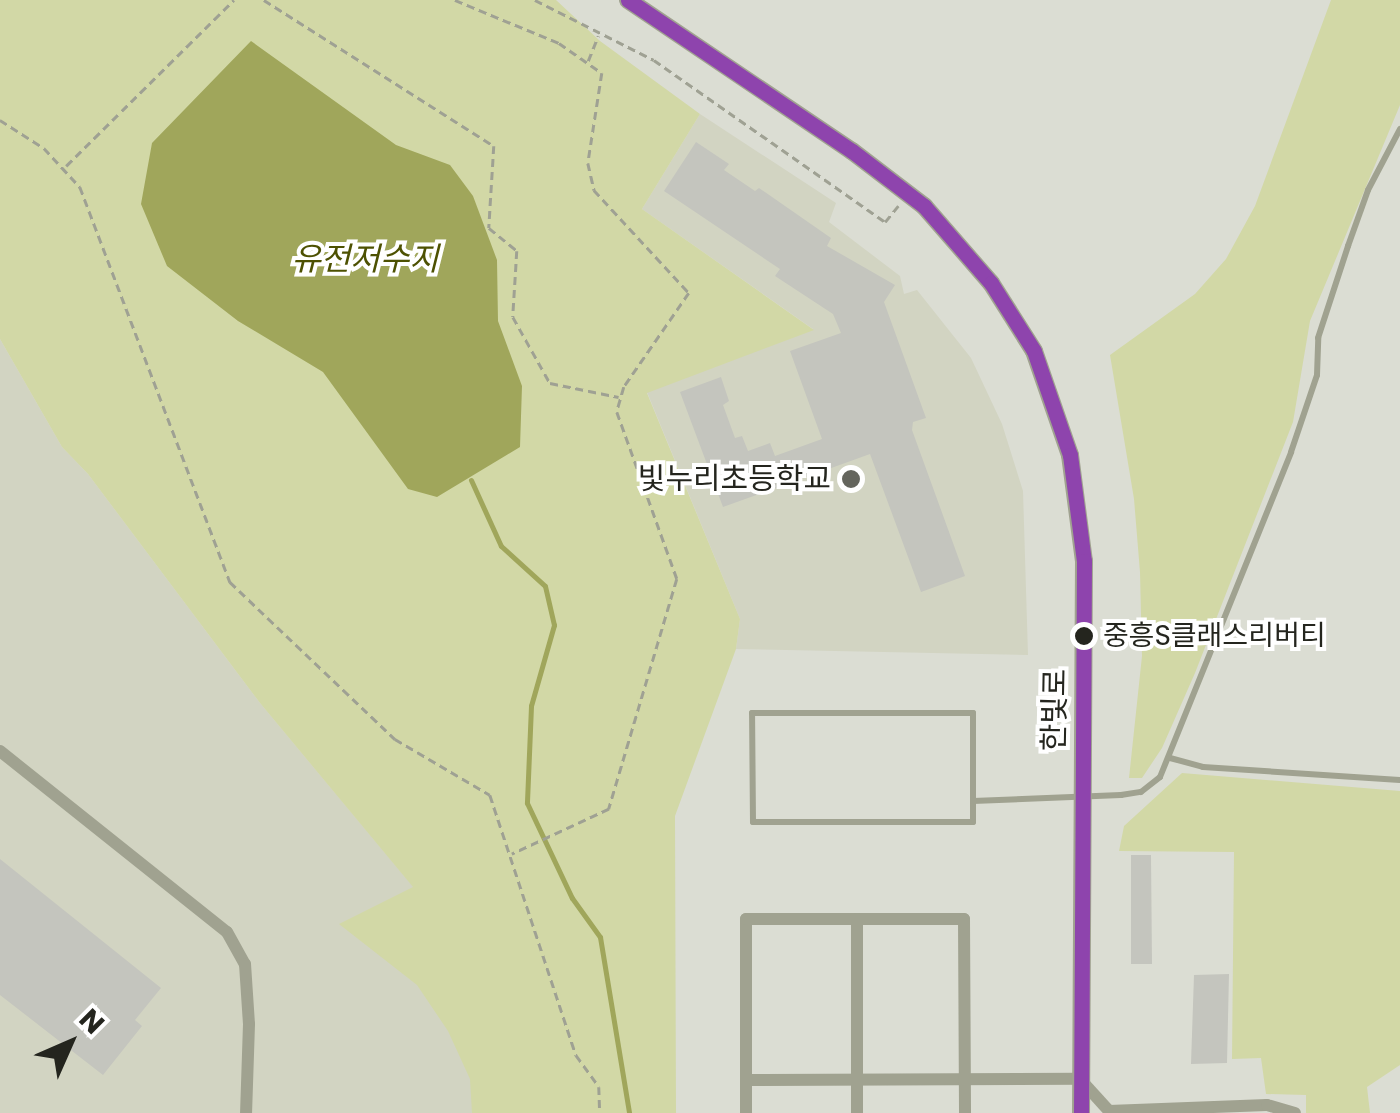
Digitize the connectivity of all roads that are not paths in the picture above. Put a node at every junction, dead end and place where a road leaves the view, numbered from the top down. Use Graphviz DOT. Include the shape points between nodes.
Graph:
graph roads {
  1 [pos="628,0"];
  2 [pos="1400,129"];
  3 [pos="0,751"];
  4 [pos="1170,758"];
  5 [pos="1400,780"];
  6 [pos="1082,798"];
  7 [pos="973,800"];
  8 [pos="857,919"];
  9 [pos="857,1078"];
  10 [pos="964,1078"];
  11 [pos="1080,1079"];
  12 [pos="746,1080"];
  13 [pos="246,1113"];
  14 [pos="746,1113"];
  15 [pos="857,1113"];
  16 [pos="964,1113"];
  17 [pos="1081,1113"];
  18 [pos="1295,1113"];
  1 -- 6 [label="street, 한빛로" via="909,194 963,248 1017,322 1034,352 1078,494 1084,561"];
  2 -- 4 [label="lane" via="1368,190 1318,338 1318,375 1292,452"];
  3 -- 13 [label="street" via="227,932 245,964"];
  4 -- 5 [label="lane" via="1203,767"];
  4 -- 6 [label="lane" via="1141,792"];
  6 -- 7 [label="lane"];
  6 -- 11 [label="street, 한빛로"];
  7 -- 7 [label="lane" via="973,713 752,713 753,822 973,822"];
  8 -- 9 [label="street"];
  8 -- 10 [label="street" via="964,919"];
  8 -- 12 [label="street" via="746,919"];
  9 -- 10 [label="street"];
  9 -- 12 [label="street"];
  9 -- 15 [label="street"];
  10 -- 11 [label="street"];
  10 -- 16 [label="street"];
  11 -- 17 [label="street, 한빛로"];
  11 -- 18 [label="street" via="1108,1111 1266,1105"];
  12 -- 14 [label="street"];
}
